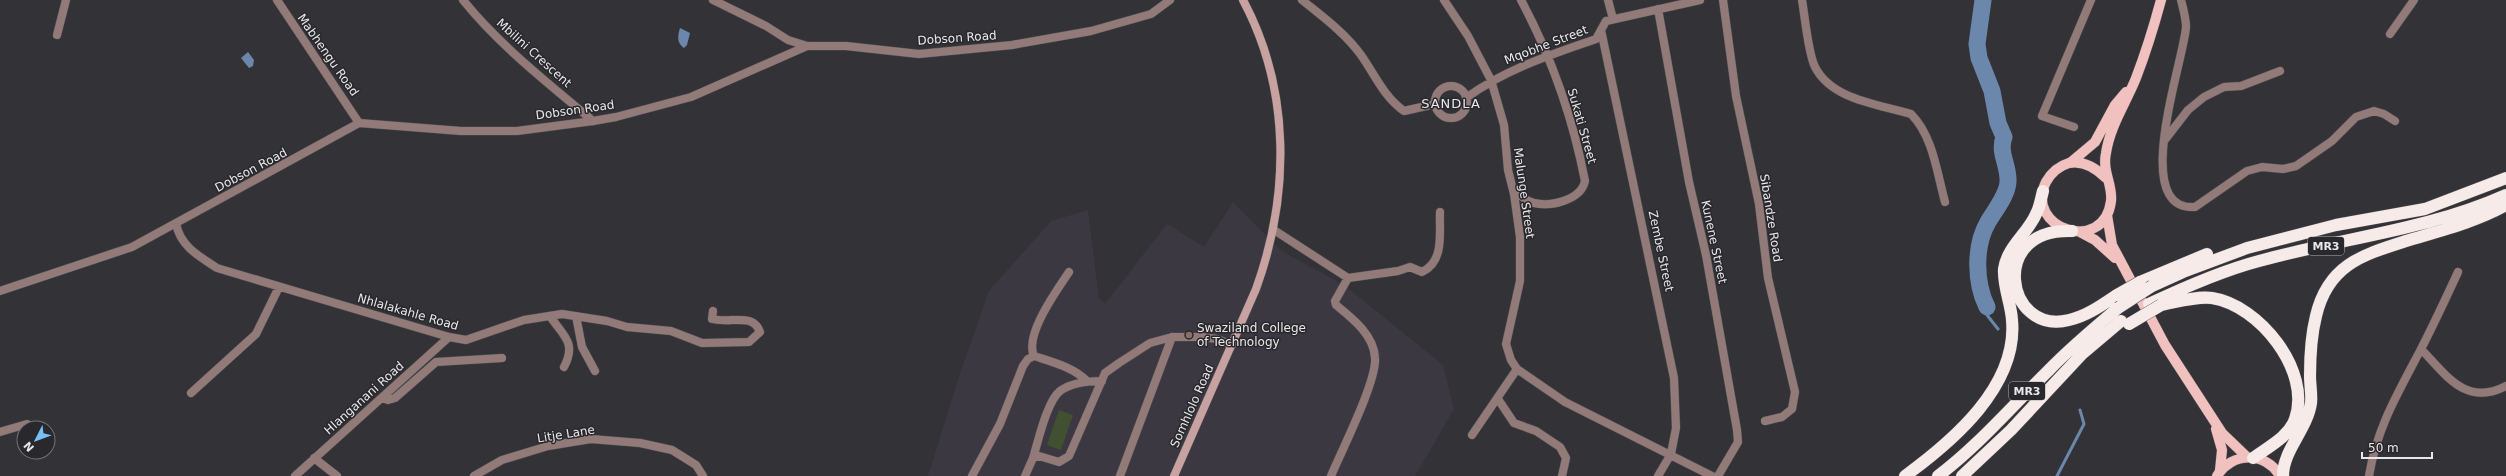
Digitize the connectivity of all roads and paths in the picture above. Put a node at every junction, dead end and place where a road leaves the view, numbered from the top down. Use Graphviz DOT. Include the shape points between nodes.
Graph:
graph roads {
  1 [pos="66,0"];
  2 [pos="277,0"];
  3 [pos="463,0"];
  4 [pos="713,0"];
  5 [pos="1170,0"];
  6 [pos="1243,0"];
  7 [pos="1302,0"];
  8 [pos="1444,0"];
  9 [pos="1521,0"];
  10 [pos="1608,0"];
  11 [pos="1700,0"];
  12 [pos="1723,0"];
  13 [pos="1802,0"];
  14 [pos="2091,0"];
  15 [pos="2161,0"];
  16 [pos="2181,0"];
  17 [pos="2414,0"];
  18 [pos="1658,9"];
  19 [pos="1613,19"];
  20 [pos="1601,30"];
  21 [pos="2390,34"];
  22 [pos="57,35"];
  23 [pos="807,46"];
  24 [pos="1547,56"];
  25 [pos="2280,71"];
  26 [pos="2136,79"];
  27 [pos="1491,80"];
  28 [pos="1466,98"];
  29 [pos="1435,104"];
  30 [pos="593,121"];
  31 [pos="2395,121"];
  32 [pos="359,123"];
  33 [pos="2074,127"];
  34 [pos="2164,141"];
  35 [pos="2070,163"];
  36 [pos="2106,178"];
  37 [pos="2506,178"];
  38 [pos="1513,189"];
  39 [pos="2043,191"];
  40 [pos="2506,195"];
  41 [pos="1945,202"];
  42 [pos="2506,205"];
  43 [pos="1440,212"];
  44 [pos="2107,215"];
  45 [pos="176,224"];
  46 [pos="2336,225"];
  47 [pos="1274,230"];
  48 [pos="2076,232"];
  49 [pos="2124,269"];
  50 [pos="1069,272"];
  51 [pos="2458,272"];
  52 [pos="1348,278"];
  53 [pos="278,287"];
  54 [pos="0,291"];
  55 [pos="2155,304"];
  56 [pos="713,311"];
  57 [pos="550,316"];
  58 [pos="576,316"];
  59 [pos="449,337"];
  60 [pos="1172,337"];
  61 [pos="1232,345"];
  62 [pos="2421,349"];
  63 [pos="1034,356"];
  64 [pos="502,358"];
  65 [pos="564,367"];
  66 [pos="1517,369"];
  67 [pos="595,371"];
  68 [pos="1087,381"];
  69 [pos="1102,381"];
  70 [pos="2506,386"];
  71 [pos="191,393"];
  72 [pos="382,398"];
  73 [pos="1498,400"];
  74 [pos="2210,416"];
  75 [pos="1765,421"];
  76 [pos="16,427"];
  77 [pos="0,432"];
  78 [pos="1472,435"];
  79 [pos="1671,454"];
  80 [pos="2250,457"];
  81 [pos="314,458"];
  82 [pos="1033,458"];
  83 [pos="2219,473"];
  84 [pos="295,476"];
  85 [pos="336,476"];
  86 [pos="474,476"];
  87 [pos="703,476"];
  88 [pos="972,476"];
  89 [pos="1025,476"];
  90 [pos="1120,476"];
  91 [pos="1174,476"];
  92 [pos="1330,476"];
  93 [pos="1562,476"];
  94 [pos="1658,476"];
  95 [pos="1712,476"];
  96 [pos="1718,476"];
  97 [pos="1905,476"];
  98 [pos="1938,476"];
  99 [pos="1962,476"];
  100 [pos="2280,476"];
  101 [pos="2283,476"];
  102 [pos="2369,476"];
  1 -- 22 [label="street"];
  2 -- 32 [label="street, Mabhengu Road"];
  3 -- 30 [label="street, Mbilini Crescent" via="480,22"];
  4 -- 23 [label="street" via="788,40"];
  5 -- 23 [label="street, Dobson Road" via="1151,14 1090,31 1012,45 919,54 846,46"];
  6 -- 47 [label="main road, Somhlolo Road" via="1268,62 1278,111 1281,181"];
  7 -- 29 [label="street" via="1336,27 1360,54 1391,102 1404,111"];
  8 -- 27 [label="street, Malunge Street" via="1468,36"];
  9 -- 24 [label="street, Sukati Street"];
  10 -- 19 [label="street"];
  11 -- 18 [label="street, Mqobhe Street"];
  12 -- 75 [label="street, Sibandze Road" via="1736,96 1759,204 1768,278 1795,392 1792,409 1782,417"];
  13 -- 41 [label="street" via="1814,66 1838,92 1911,114 1920,123 1927,137"];
  14 -- 33 [label="street" via="2042,116"];
  15 -- 26 [label="main road"];
  16 -- 34 [label="street" via="2186,27"];
  17 -- 21 [label="street"];
  18 -- 19 [label="street, Mqobhe Street"];
  18 -- 96 [label="street, Kunene Street" via="1737,430 1738,442"];
  19 -- 20 [label="street, Mqobhe Street" via="1606,21"];
  20 -- 24 [label="street, Mqobhe Street" via="1596,39"];
  20 -- 79 [label="street, Zembe Street" via="1671,356 1676,428"];
  23 -- 30 [label="street, Dobson Road" via="691,97"];
  24 -- 27 [label="street, Mqobhe Street"];
  24 -- 38 [label="street, Sukati Street" via="1570,120 1584,185 1578,193 1564,201 1544,205 1533,203"];
  25 -- 34 [label="street" via="2241,86 2224,87 2204,97 2188,110"];
  26 -- 35 [label="main road" via="2115,105 2095,142"];
  26 -- 36 [label="main road" via="2111,134 2106,153"];
  27 -- 28 [label="street, Mqobhe Street"];
  27 -- 38 [label="street, Malunge Street" via="1504,125 1508,170"];
  28 -- 29 [label="street" via="1459,89 1448,87 1438,93"];
  28 -- 29 [label="street" via="1466,109 1457,117 1446,118 1440,114"];
  30 -- 32 [label="street, Dobson Road" via="517,131 461,131"];
  31 -- 34 [label="street" via="2374,111 2356,117 2332,141 2296,166 2283,169 2262,167 2247,171 2195,207 2186,208 2177,205 2168,192 2162,176"];
  32 -- 45 [label="street, Dobson Road"];
  35 -- 36 [label="main road" via="2090,165"];
  35 -- 39 [label="main road" via="2055,170"];
  36 -- 44 [label="main road" via="2112,197"];
  37 -- 46 [label="highway, MR3" via="2425,209"];
  38 -- 66 [label="street, Malunge Street" via="1520,237 1520,281 1506,344"];
  39 -- 48 [label="main road" via="2045,209 2049,217 2063,229"];
  39 -- 97 [label="highway" via="2036,214 2010,252 2004,268 2012,320 2009,355 2000,378 1979,408 1947,442"];
  40 -- 55 [label="highway, MR3" via="2484,205 2430,222 2228,270"];
  42 -- 101 [label="highway" via="2373,251 2355,260 2332,280 2316,315 2310,351 2311,403 2298,438 2283,464"];
  43 -- 52 [label="street" via="1438,257 1430,268 1422,272 1410,267"];
  44 -- 48 [label="main road" via="2095,227"];
  44 -- 49 [label="main road" via="2112,245"];
  45 -- 53 [label="street, Nhlalakahle Road" via="179,236 186,246 218,268"];
  45 -- 54 [label="street, Dobson Road" via="132,248"];
  46 -- 48 [label="highway, bridge" via="2250,241 2184,262 2140,282 2082,316 2055,322 2042,318 2022,303 2014,280 2018,258 2035,238 2049,232"];
  46 -- 98 [label="highway, MR3, bridge" via="2247,248 2152,286 2118,308 2067,352 1981,438"];
  47 -- 52 [label="street"];
  47 -- 61 [label="main road, Somhlolo Road" via="1264,267"];
  48 -- 49 [label="main road" via="2095,240 2108,250"];
  49 -- 74 [label="main road" via="2165,345"];
  50 -- 63 [label="street" via="1031,341"];
  51 -- 62 [label="street"];
  52 -- 92 [label="street" via="1335,301 1336,305 1361,327 1375,358 1372,379"];
  53 -- 59 [label="street, Nhlalakahle Road"];
  53 -- 71 [label="street" via="256,334"];
  55 -- 80 [label="highway" via="2212,298 2228,303 2259,321 2283,351 2296,385 2298,404 2295,419 2278,441"];
  55 -- 99 [label="highway, MR3, bridge" via="2082,354 2011,430"];
  56 -- 58 [label="street, Nhlalakahle Road" via="712,319 750,319 757,324 760,332 748,342 702,343 671,331 627,327"];
  57 -- 58 [label="street, Nhlalakahle Road"];
  57 -- 59 [label="street, Nhlalakahle Road" via="524,320 466,340"];
  57 -- 65 [label="street" via="566,337 570,347"];
  58 -- 67 [label="street" via="582,347"];
  59 -- 72 [label="street, Hlanganani Road"];
  60 -- 61 [label="street" via="1217,339"];
  60 -- 69 [label="street" via="1150,343 1118,362 1105,373"];
  60 -- 90 [label="street"];
  61 -- 91 [label="main road, Somhlolo Road"];
  62 -- 70 [label="street" via="2454,384 2463,389 2479,394 2495,392"];
  62 -- 102 [label="street" via="2389,407 2372,456"];
  63 -- 68 [label="street" via="1080,373"];
  63 -- 88 [label="street" via="1022,366 1000,424"];
  64 -- 72 [label="street" via="436,362 395,398"];
  66 -- 73 [label="street"];
  66 -- 79 [label="street, Malunge Street" via="1565,402"];
  68 -- 69 [label="street"];
  68 -- 82 [label="street" via="1060,391 1052,402"];
  69 -- 82 [label="street" via="1069,456 1059,462 1039,456"];
  72 -- 81 [label="street, Hlanganani Road"];
  73 -- 78 [label="street"];
  73 -- 93 [label="street" via="1514,423 1536,431 1560,446 1566,458"];
  74 -- 80 [label="main road" via="2222,433"];
  74 -- 83 [label="main road" via="2219,435 2222,450"];
  76 -- 77 [label="street"];
  79 -- 94 [label="street, Zembe Street"];
  79 -- 95 [label="street, Malunge Street"];
  80 -- 83 [label="main road" via="2232,460"];
  80 -- 100 [label="main road" via="2272,466"];
  81 -- 84 [label="street, Hlanganani Road"];
  81 -- 85 [label="street"];
  82 -- 89 [label="street"];
  86 -- 87 [label="street, Litje Lane" via="502,460 548,446 591,440 640,443 672,450 696,465"];
}
